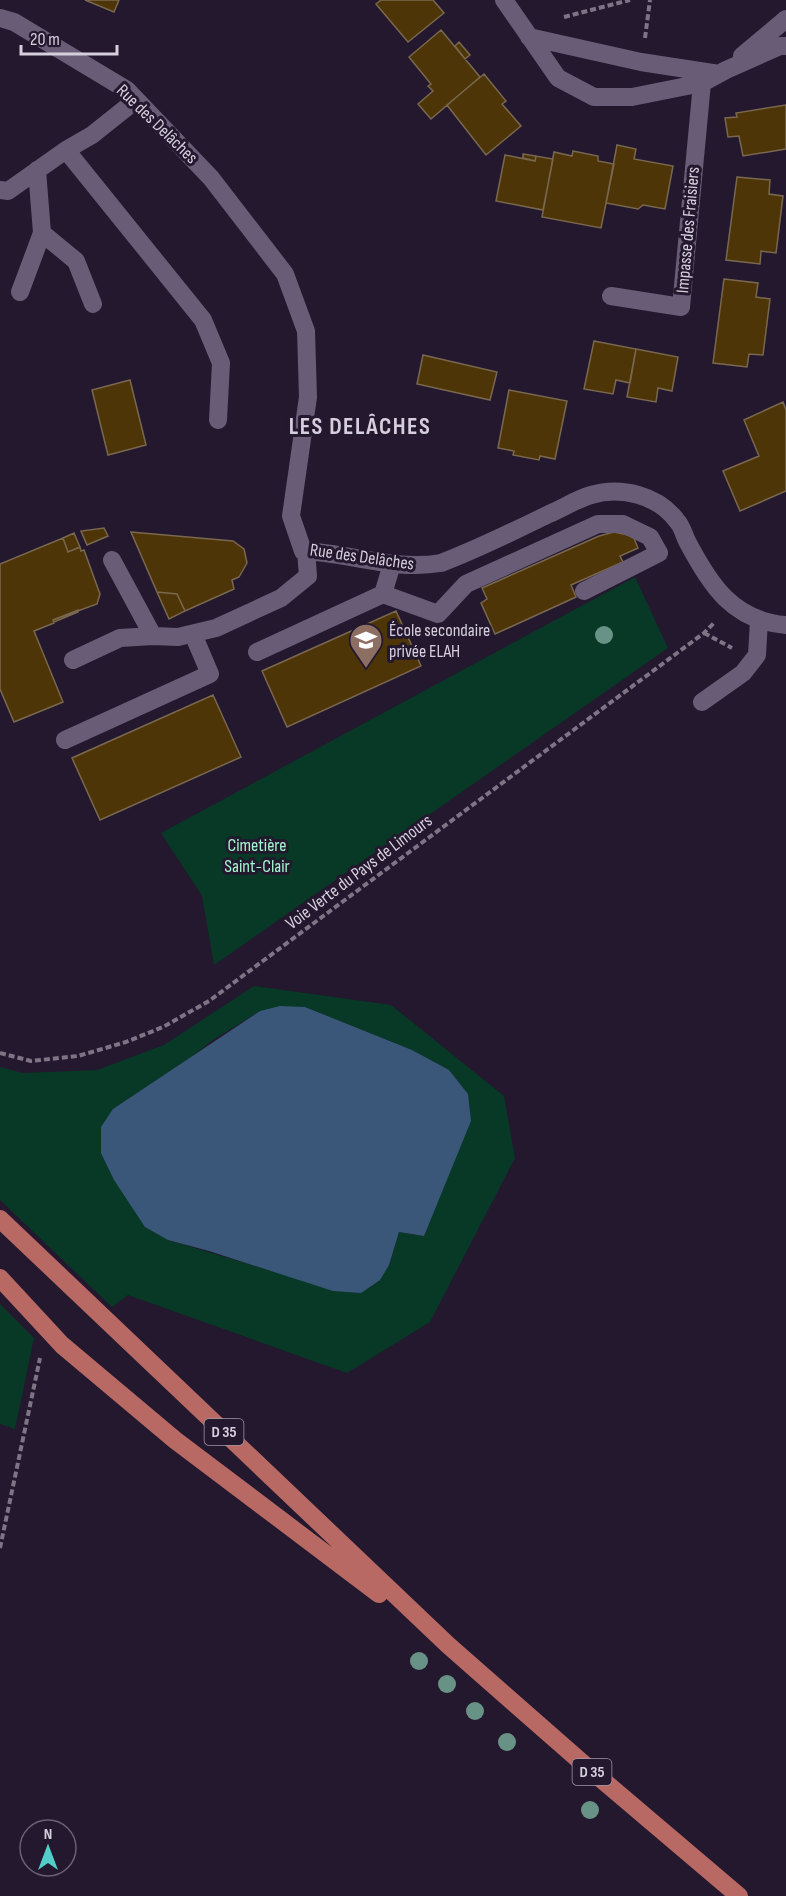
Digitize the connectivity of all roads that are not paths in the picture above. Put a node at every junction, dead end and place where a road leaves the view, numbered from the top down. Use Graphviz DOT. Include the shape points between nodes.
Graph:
graph roads {
  1 [pos="504,0"];
  2 [pos="0,18"];
  3 [pos="786,19"];
  4 [pos="526,33"];
  5 [pos="786,46"];
  6 [pos="722,72"];
  7 [pos="702,83"];
  8 [pos="136,100"];
  9 [pos="66,150"];
  10 [pos="37,170"];
  11 [pos="0,190"];
  12 [pos="42,234"];
  13 [pos="20,292"];
  14 [pos="612,296"];
  15 [pos="93,304"];
  16 [pos="218,420"];
  17 [pos="306,551"];
  18 [pos="112,560"];
  19 [pos="392,564"];
  20 [pos="584,591"];
  21 [pos="383,594"];
  22 [pos="759,620"];
  23 [pos="786,625"];
  24 [pos="192,634"];
  25 [pos="153,636"];
  26 [pos="257,652"];
  27 [pos="73,660"];
  28 [pos="702,702"];
  29 [pos="65,740"];
  30 [pos="0,1219"];
  31 [pos="0,1278"];
  32 [pos="448,1645"];
  33 [pos="739,1896"];
  1 -- 4 [label="street"];
  2 -- 8 [label="street, Rue des Delâches" via="14,22 127,90"];
  3 -- 6 [label="street"];
  4 -- 6 [label="street" via="641,62"];
  4 -- 7 [label="street" via="558,78 594,97 632,97"];
  5 -- 6 [label="street"];
  6 -- 7 [label="street"];
  7 -- 14 [label="street, Impasse des Fraisiers" via="681,307"];
  8 -- 9 [label="street"];
  8 -- 17 [label="street, Rue des Delâches" via="211,178 285,274 306,331 308,397 291,516"];
  9 -- 10 [label="street"];
  9 -- 16 [label="street" via="203,320 221,363"];
  10 -- 11 [label="street" via="8,190"];
  10 -- 12 [label="street"];
  12 -- 13 [label="street"];
  12 -- 15 [label="street" via="76,261"];
  17 -- 19 [label="street, Rue des Delâches"];
  17 -- 24 [label="street" via="308,576 281,598 216,628"];
  18 -- 25 [label="street"];
  19 -- 21 [label="street"];
  19 -- 22 [label="street, Rue des Delâches" via="441,563 591,495 634,493 652,500 678,521 711,580 732,606"];
  20 -- 21 [label="street" via="659,553 650,537 623,524 598,524 466,584 438,614"];
  21 -- 26 [label="street"];
  22 -- 23 [label="street"];
  22 -- 28 [label="street" via="757,655 743,674"];
  24 -- 25 [label="street"];
  24 -- 29 [label="street" via="210,674"];
  25 -- 27 [label="street" via="120,638"];
  30 -- 32 [label="main road, D 35"];
  31 -- 32 [label="main road, D 35" via="62,1345 175,1440"];
  32 -- 33 [label="main road, D 35"];
}
